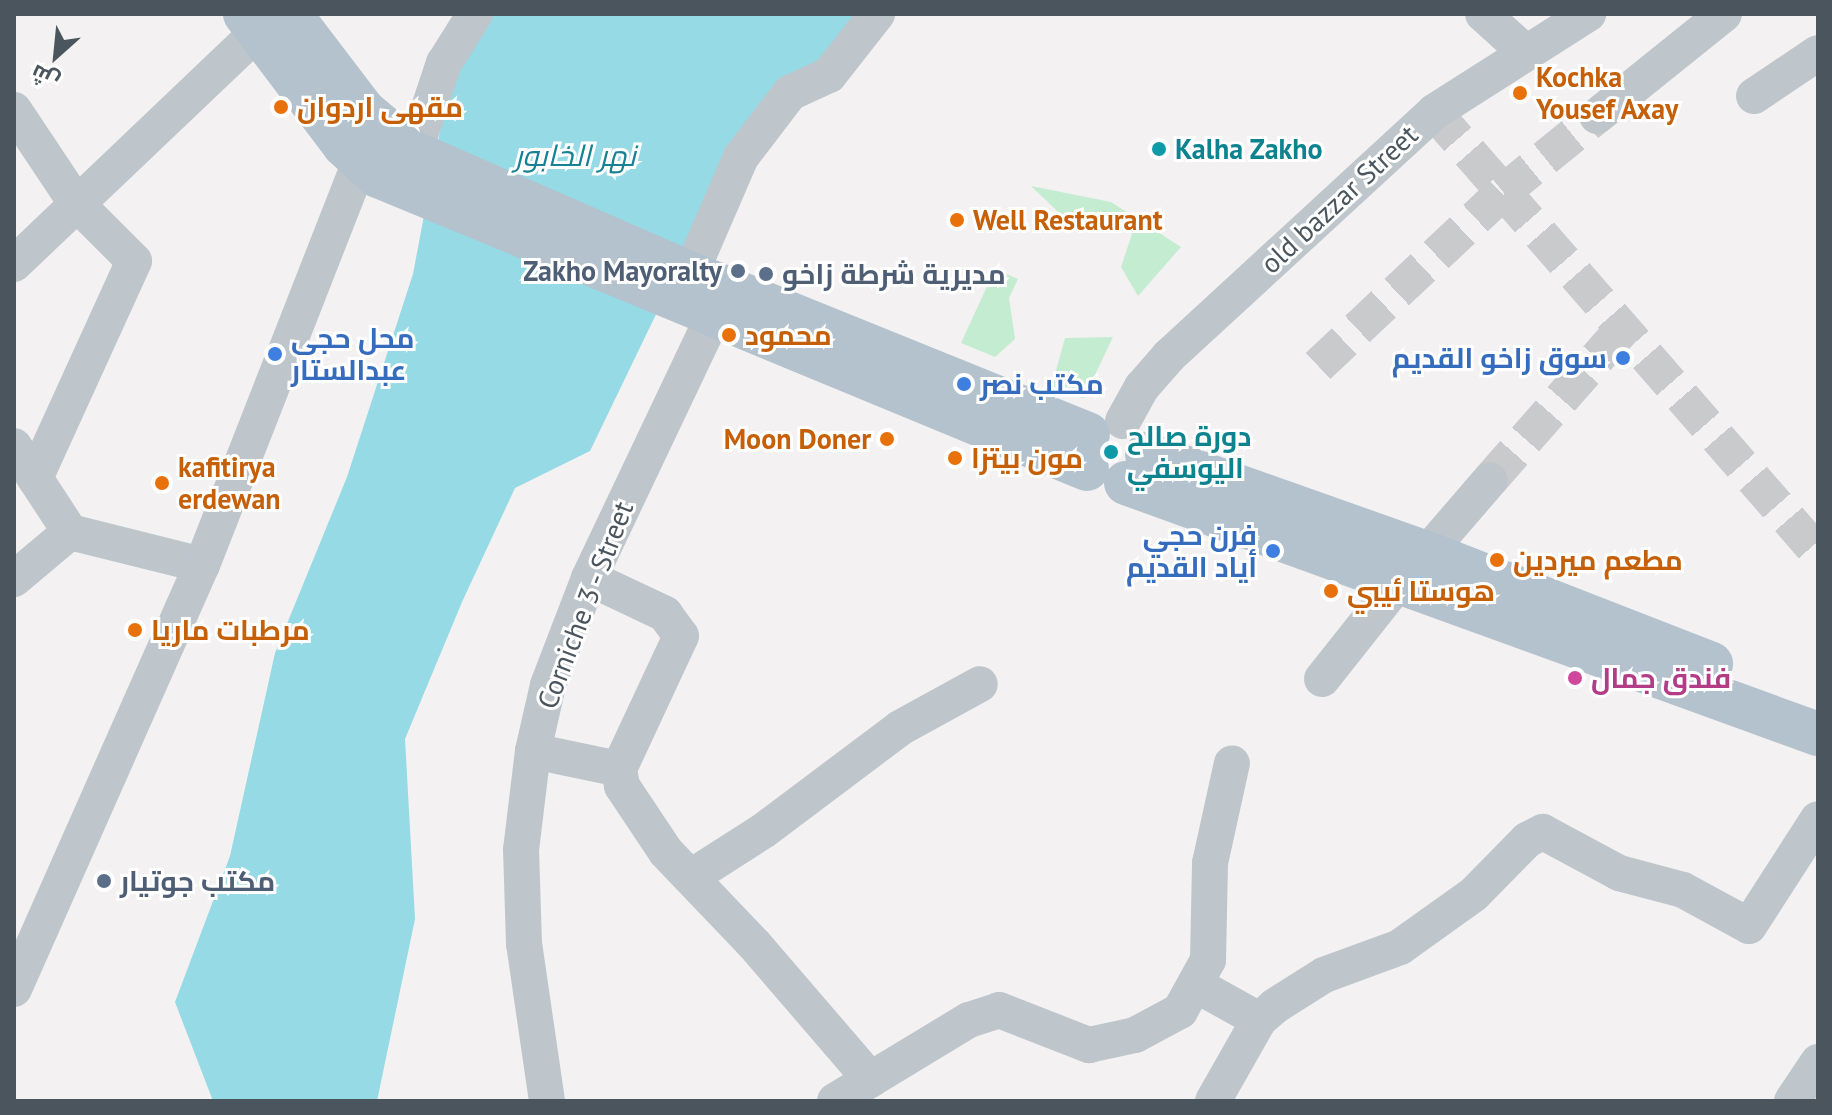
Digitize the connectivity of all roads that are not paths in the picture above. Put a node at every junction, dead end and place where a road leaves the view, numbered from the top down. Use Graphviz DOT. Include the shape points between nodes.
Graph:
graph roads {
  1 [pos="475,14"];
  2 [pos="877,14"];
  3 [pos="1483,14"];
  4 [pos="1588,14"];
  5 [pos="1724,14"];
  6 [pos="264,20"];
  7 [pos="1524,51"];
  8 [pos="1818,53"];
  9 [pos="1754,96"];
  10 [pos="14,110"];
  11 [pos="1597,116"];
  12 [pos="360,162"];
  13 [pos="406,170"];
  14 [pos="76,203"];
  15 [pos="14,264"];
  16 [pos="686,292"];
  17 [pos="14,446"];
  18 [pos="1114,452"];
  19 [pos="35,478"];
  20 [pos="1490,480"];
  21 [pos="70,532"];
  22 [pos="202,565"];
  23 [pos="1412,568"];
  24 [pos="589,578"];
  25 [pos="14,579"];
  26 [pos="1322,679"];
  27 [pos="980,684"];
  28 [pos="1818,704"];
  29 [pos="1818,734"];
  30 [pos="533,751"];
  31 [pos="1232,763"];
  32 [pos="619,769"];
  33 [pos="1818,819"];
  34 [pos="691,877"];
  35 [pos="1198,986"];
  36 [pos="14,989"];
  37 [pos="1259,1020"];
  38 [pos="1818,1062"];
  39 [pos="858,1092"];
  40 [pos="547,1101"];
  41 [pos="1213,1101"];
  42 [pos="1792,1101"];
  1 -- 13 [label="street" via="444,63"];
  2 -- 16 [label="street, Corniche 3 - Street" via="829,75 790,93 741,157"];
  3 -- 7 [label="street"];
  4 -- 7 [label="street, old bazzar Street"];
  5 -- 11 [label="street"];
  6 -- 12 [label="main road"];
  6 -- 13 [label="main road" via="364,111"];
  6 -- 14 [label="street"];
  7 -- 18 [label="street, old bazzar Street" via="1434,112 1150,376"];
  8 -- 9 [label="street"];
  10 -- 14 [label="street"];
  12 -- 13 [label="main road"];
  12 -- 22 [label="street"];
  13 -- 16 [label="main road"];
  14 -- 15 [label="street"];
  14 -- 19 [label="street" via="134,261"];
  16 -- 18 [label="main road"];
  16 -- 24 [label="street, Corniche 3 - Street"];
  17 -- 19 [label="street"];
  18 -- 23 [label="main road"];
  19 -- 21 [label="street"];
  20 -- 23 [label="street"];
  21 -- 22 [label="street"];
  21 -- 25 [label="street"];
  22 -- 36 [label="street"];
  23 -- 26 [label="street"];
  23 -- 28 [label="main road"];
  23 -- 29 [label="main road"];
  24 -- 30 [label="street, Corniche 3 - Street" via="548,685"];
  24 -- 32 [label="street" via="665,614 681,636"];
  27 -- 34 [label="street" via="900,728 763,831"];
  30 -- 32 [label="street"];
  30 -- 40 [label="street, Corniche 3 - Street" via="521,850 524,944"];
  31 -- 35 [label="street" via="1210,863 1212,930"];
  32 -- 34 [label="street" via="622,786 666,852"];
  33 -- 37 [label="street" via="1749,926 1683,890 1619,873 1543,832 1512,852 1474,894 1400,947 1324,975"];
  34 -- 39 [label="street"];
  35 -- 37 [label="street"];
  35 -- 39 [label="street" via="1164,1022 1104,1045 1089,1045 999,1010 969,1020"];
  37 -- 41 [label="street"];
  38 -- 42 [label="street"];
}
